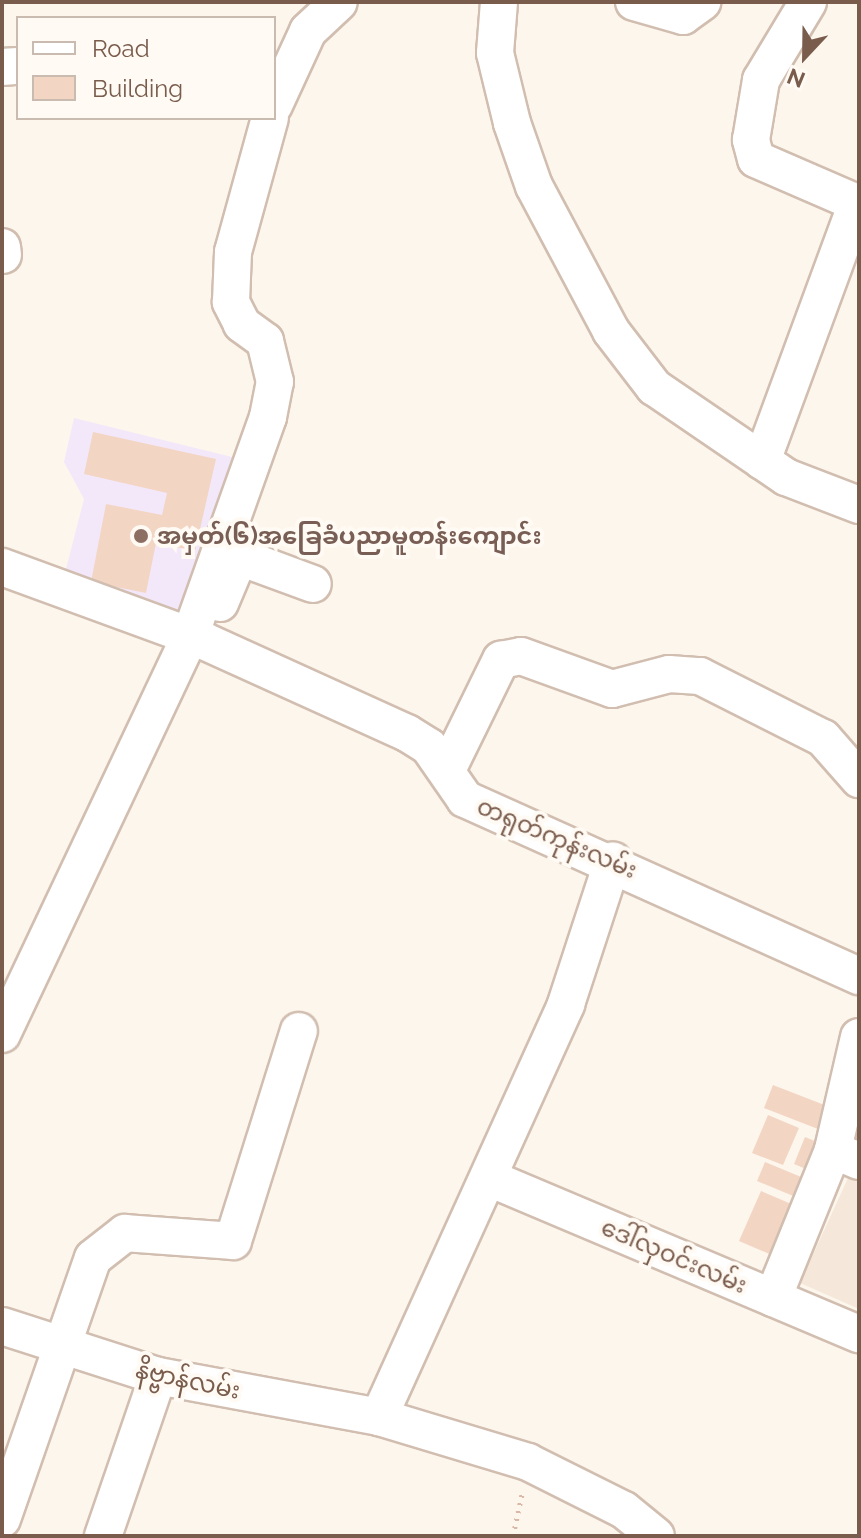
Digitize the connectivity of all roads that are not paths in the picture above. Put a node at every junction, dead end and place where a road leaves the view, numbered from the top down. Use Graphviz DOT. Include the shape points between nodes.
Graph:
graph roads {
  1 [pos="339,2"];
  2 [pos="499,2"];
  3 [pos="634,2"];
  4 [pos="702,2"];
  5 [pos="808,2"];
  6 [pos="276,101"];
  7 [pos="269,120"];
  8 [pos="858,203"];
  9 [pos="762,461"];
  10 [pos="859,505"];
  11 [pos="2,567"];
  12 [pos="313,584"];
  13 [pos="197,639"];
  14 [pos="447,770"];
  15 [pos="859,779"];
  16 [pos="613,860"];
  17 [pos="859,976"];
  18 [pos="299,1031"];
  19 [pos="2,1034"];
  20 [pos="859,1037"];
  21 [pos="846,1156"];
  22 [pos="489,1178"];
  23 [pos="773,1298"];
  24 [pos="2,1326"];
  25 [pos="859,1334"];
  26 [pos="64,1350"];
  27 [pos="158,1376"];
  28 [pos="379,1417"];
  29 [pos="2,1519"];
  30 [pos="103,1536"];
  31 [pos="656,1536"];
  1 -- 6 [label="street" via="308,31"];
  2 -- 9 [label="street" via="498,67 552,223 611,331 654,387"];
  3 -- 4 [label="street" via="683,16"];
  5 -- 8 [label="street" via="761,80 751,140 756,159"];
  7 -- 13 [label="street" via="233,252 231,302 242,324 265,341 275,382"];
  8 -- 9 [label="street"];
  9 -- 10 [label="street"];
  11 -- 13 [label="street, တရုတ်ကုန်းလမ်း"];
  12 -- 13 [label="street" via="248,560 236,565"];
  13 -- 14 [label="street, တရုတ်ကုန်းလမ်း" via="407,733"];
  13 -- 19 [label="street"];
  14 -- 15 [label="street" via="501,660 521,656 612,689 669,674 700,676 823,738"];
  14 -- 16 [label="street, တရုတ်ကုန်းလမ်း" via="465,799"];
  16 -- 17 [label="street, တရုတ်ကုန်းလမ်း"];
  16 -- 22 [label="street" via="566,1004"];
  18 -- 26 [label="street" via="233,1241 125,1233 108,1240 93,1258"];
  20 -- 21 [label="street"];
  21 -- 23 [label="street"];
  22 -- 23 [label="street, ဒေါ်လှဝင်းလမ်း"];
  22 -- 28 [label="street"];
  23 -- 25 [label="street, ဒေါ်လှဝင်းလမ်း"];
  24 -- 26 [label="street, နိဗ္ဗာန်လမ်း"];
  26 -- 27 [label="street, နိဗ္ဗာန်လမ်း"];
  26 -- 29 [label="street"];
  27 -- 28 [label="street, နိဗ္ဗာန်လမ်း"];
  27 -- 30 [label="street"];
  28 -- 31 [label="street, နိဗ္ဗာန်လမ်း" via="528,1462 624,1510"];
}
